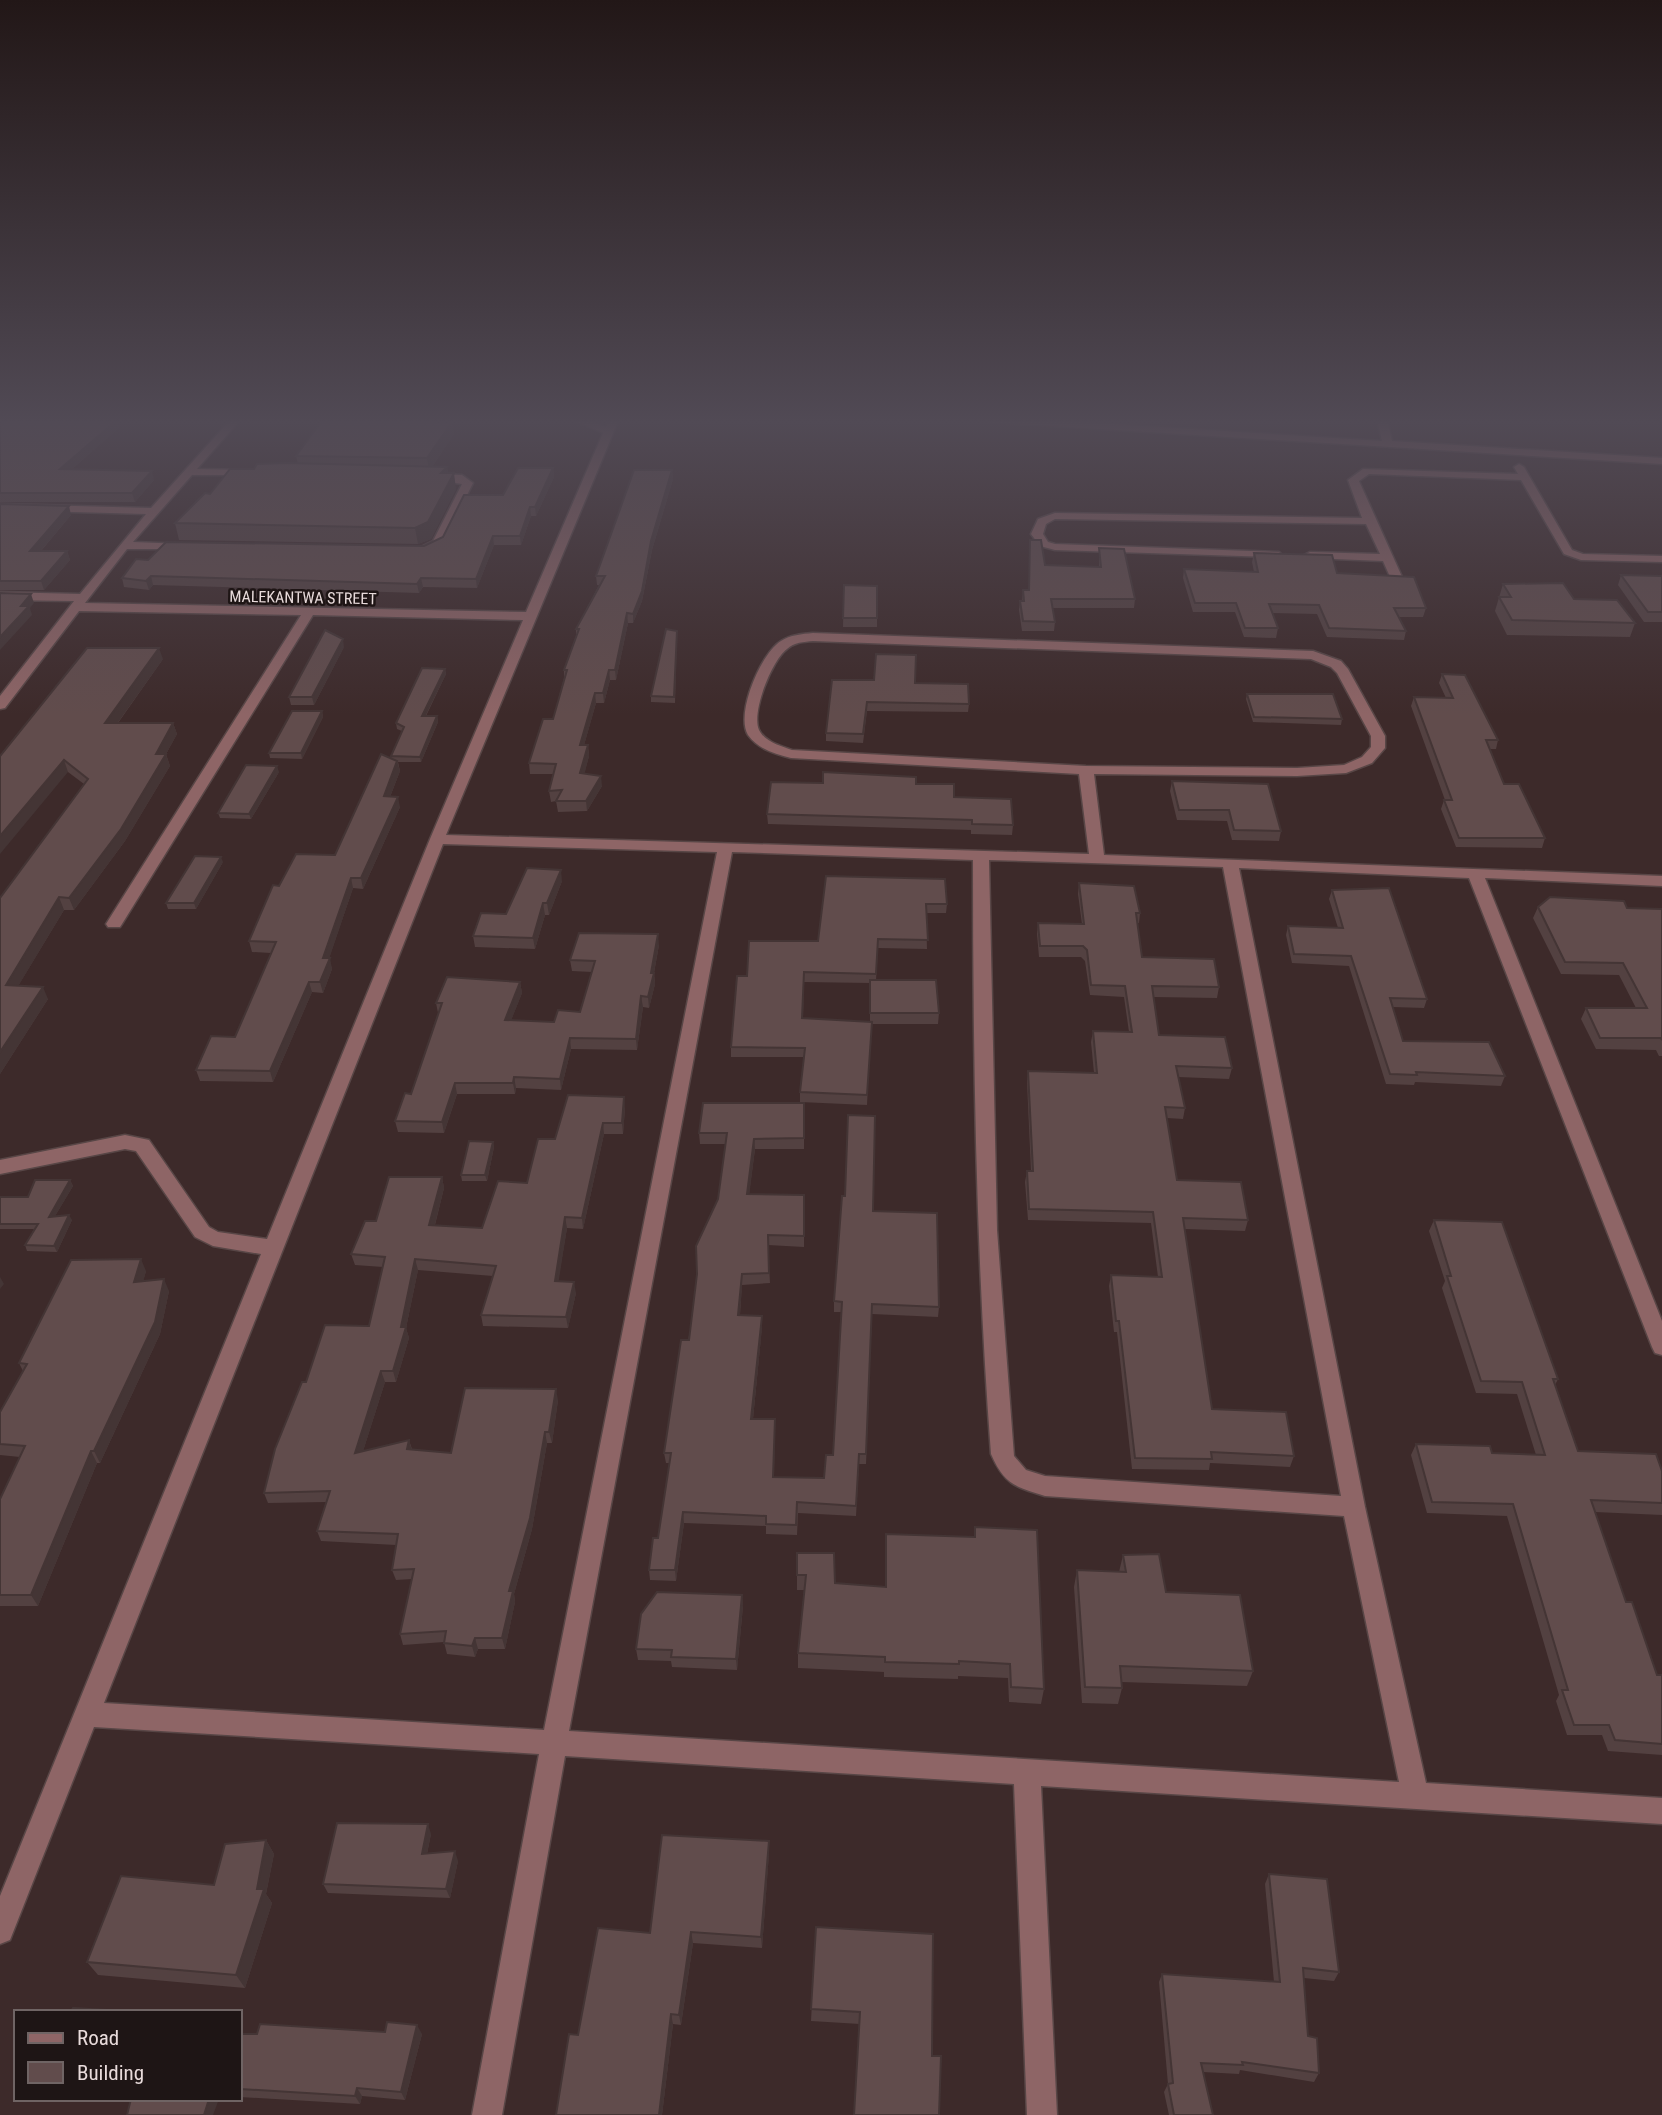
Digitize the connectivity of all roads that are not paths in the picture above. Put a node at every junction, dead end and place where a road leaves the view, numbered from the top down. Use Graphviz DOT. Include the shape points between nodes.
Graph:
graph roads {
  1 [pos="149,518"];
  2 [pos="451,518"];
  3 [pos="571,518"];
  4 [pos="1049,518"];
  5 [pos="1162,518"];
  6 [pos="1369,518"];
  7 [pos="1546,518"];
  8 [pos="1370,521"];
  9 [pos="124,545"];
  10 [pos="194,547"];
  11 [pos="402,551"];
  12 [pos="1387,558"];
  13 [pos="1662,559"];
  14 [pos="1397,579"];
  15 [pos="0,596"];
  16 [pos="81,603"];
  17 [pos="308,614"];
  18 [pos="529,616"];
  19 [pos="0,705"];
  20 [pos="1086,770"];
  21 [pos="437,839"];
  22 [pos="725,849"];
  23 [pos="981,856"];
  24 [pos="1097,860"];
  25 [pos="1230,863"];
  26 [pos="1475,873"];
  27 [pos="1662,881"];
  28 [pos="114,924"];
  29 [pos="0,1167"];
  30 [pos="274,1248"];
  31 [pos="1662,1347"];
  32 [pos="1354,1507"];
  33 [pos="88,1714"];
  34 [pos="554,1745"];
  35 [pos="1027,1773"];
  36 [pos="1415,1795"];
  37 [pos="1662,1811"];
  38 [pos="0,1930"];
  39 [pos="488,2115"];
  40 [pos="1041,2115"];
  1 -- 9 [label="street"];
  2 -- 11 [label="street" via="438,543"];
  3 -- 18 [label="street"];
  4 -- 12 [label="street" via="1039,523 1037,534 1044,544 1055,547"];
  5 -- 8 [label="street"];
  6 -- 8 [label="street"];
  7 -- 13 [label="street" via="1574,555"];
  8 -- 12 [label="street"];
  9 -- 10 [label="street"];
  9 -- 16 [label="street"];
  12 -- 14 [label="street"];
  15 -- 16 [label="street, MALEKANTWA STREET"];
  16 -- 17 [label="street, MALEKANTWA STREET"];
  16 -- 19 [label="street"];
  17 -- 18 [label="street, MALEKANTWA STREET"];
  17 -- 28 [label="street"];
  18 -- 21 [label="street"];
  20 -- 20 [label="street" via="1346,769 1367,760 1378,748 1378,736 1343,671 1312,655 827,637 791,640 779,648 764,670 751,717 751,729 761,740 791,754"];
  20 -- 24 [label="street"];
  21 -- 22 [label="street"];
  21 -- 30 [label="street"];
  22 -- 23 [label="street"];
  22 -- 34 [label="street"];
  23 -- 24 [label="street"];
  23 -- 32 [label="street" via="981,1106 990,1312 1002,1454 1009,1471 1045,1486"];
  24 -- 25 [label="street"];
  25 -- 26 [label="street"];
  25 -- 32 [label="street"];
  26 -- 27 [label="street"];
  26 -- 31 [label="street"];
  29 -- 30 [label="street" via="125,1142 142,1145 202,1232 213,1239"];
  30 -- 33 [label="street"];
  32 -- 36 [label="street"];
  33 -- 34 [label="street"];
  33 -- 38 [label="street"];
  34 -- 35 [label="street"];
  34 -- 39 [label="street"];
  35 -- 36 [label="street"];
  35 -- 40 [label="street"];
  36 -- 37 [label="street"];
}
